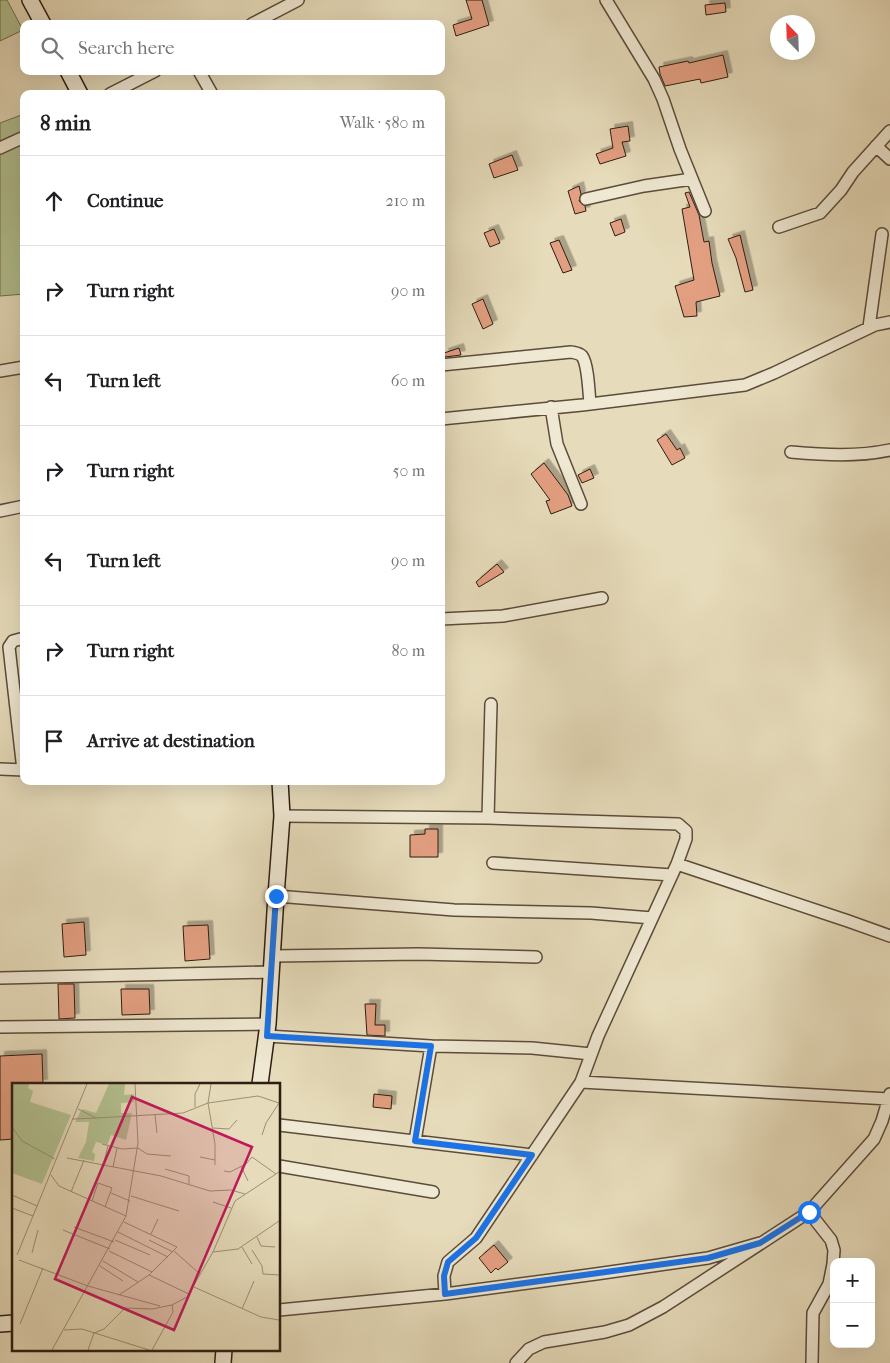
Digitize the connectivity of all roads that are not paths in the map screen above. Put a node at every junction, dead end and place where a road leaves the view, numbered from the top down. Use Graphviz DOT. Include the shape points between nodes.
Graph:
graph roads {
  1 [pos="30,0"];
  2 [pos="298,0"];
  3 [pos="606,0"];
  4 [pos="41,20"];
  5 [pos="260,20"];
  6 [pos="70,75"];
  7 [pos="147,75"];
  8 [pos="201,75"];
  9 [pos="78,90"];
  10 [pos="118,90"];
  11 [pos="210,90"];
  12 [pos="890,131"];
  13 [pos="20,139"];
  14 [pos="876,146"];
  15 [pos="0,148"];
  16 [pos="890,159"];
  17 [pos="692,179"];
  18 [pos="586,199"];
  19 [pos="705,211"];
  20 [pos="779,227"];
  21 [pos="882,234"];
  22 [pos="890,322"];
  23 [pos="869,327"];
  24 [pos="445,365"];
  25 [pos="20,368"];
  26 [pos="0,371"];
  27 [pos="590,404"];
  28 [pos="551,407"];
  29 [pos="445,419"];
  30 [pos="890,450"];
  31 [pos="790,452"];
  32 [pos="582,504"];
  33 [pos="20,507"];
  34 [pos="0,511"];
  35 [pos="602,598"];
  36 [pos="445,619"];
  37 [pos="20,639"];
  38 [pos="491,704"];
  39 [pos="20,744"];
  40 [pos="0,769"];
  41 [pos="20,770"];
  42 [pos="280,785"];
  43 [pos="282,816"];
  44 [pos="488,818"];
  45 [pos="493,863"];
  46 [pos="677,864"];
  47 [pos="672,875"];
  48 [pos="276,896"];
  49 [pos="652,918"];
  50 [pos="890,936"];
  51 [pos="272,956"];
  52 [pos="536,957"];
  53 [pos="272,972"];
  54 [pos="0,978"];
  55 [pos="0,1027"];
  56 [pos="268,1030"];
  57 [pos="431,1046"];
  58 [pos="591,1054"];
  59 [pos="581,1082"];
  60 [pos="260,1083"];
  61 [pos="889,1097"];
  62 [pos="280,1125"];
  63 [pos="415,1141"];
  64 [pos="532,1155"];
  65 [pos="280,1166"];
  66 [pos="433,1192"];
  67 [pos="809,1212"];
  68 [pos="760,1243"];
  69 [pos="445,1294"];
  70 [pos="280,1310"];
  71 [pos="224,1350"];
  72 [pos="223,1363"];
  73 [pos="516,1363"];
  74 [pos="812,1363"];
  1 -- 4 [label="street"];
  2 -- 5 [label="street"];
  3 -- 17 [label="street" via="654,79"];
  6 -- 9 [label="street"];
  7 -- 10 [label="street"];
  8 -- 11 [label="street"];
  12 -- 14 [label="street"];
  13 -- 15 [label="street"];
  14 -- 16 [label="street"];
  14 -- 20 [label="street" via="820,213"];
  17 -- 18 [label="street"];
  17 -- 19 [label="street"];
  21 -- 23 [label="street"];
  22 -- 23 [label="street"];
  23 -- 27 [label="street" via="745,385"];
  24 -- 27 [label="street" via="571,352 580,354 584,358"];
  25 -- 26 [label="street"];
  27 -- 28 [label="street"];
  28 -- 29 [label="street"];
  28 -- 32 [label="street" via="557,444"];
  30 -- 31 [label="street" via="867,455"];
  33 -- 34 [label="street"];
  35 -- 36 [label="street" via="503,616"];
  37 -- 39 [label="street" via="13,640 9,647"];
  38 -- 44 [label="street"];
  40 -- 41 [label="street"];
  42 -- 43 [label="street"];
  43 -- 44 [label="street"];
  43 -- 48 [label="street"];
  44 -- 46 [label="street" via="678,824 686,832 686,839"];
  45 -- 47 [label="street"];
  46 -- 47 [label="street"];
  46 -- 50 [label="street"];
  47 -- 49 [label="street"];
  48 -- 49 [label="street" via="454,910 591,913"];
  48 -- 51 [label="street"];
  49 -- 58 [label="street"];
  51 -- 52 [label="street" via="420,954"];
  51 -- 53 [label="street"];
  53 -- 54 [label="street"];
  53 -- 56 [label="street"];
  55 -- 56 [label="street"];
  56 -- 57 [label="street"];
  56 -- 60 [label="street"];
  57 -- 58 [label="street" via="532,1048"];
  57 -- 63 [label="street"];
  58 -- 59 [label="street"];
  59 -- 61 [label="street"];
  59 -- 64 [label="street"];
  61 -- 67 [label="street" via="874,1139"];
  62 -- 63 [label="street"];
  63 -- 64 [label="street"];
  64 -- 69 [label="street" via="476,1238 448,1262 444,1276"];
  65 -- 66 [label="street"];
  67 -- 68 [label="street"];
  67 -- 74 [label="street" via="831,1240 834,1250 829,1284 813,1313"];
  68 -- 69 [label="street" via="708,1258"];
  68 -- 73 [label="street" via="663,1307 629,1325 544,1342 529,1349"];
  69 -- 70 [label="street"];
  71 -- 72 [label="street"];
}
